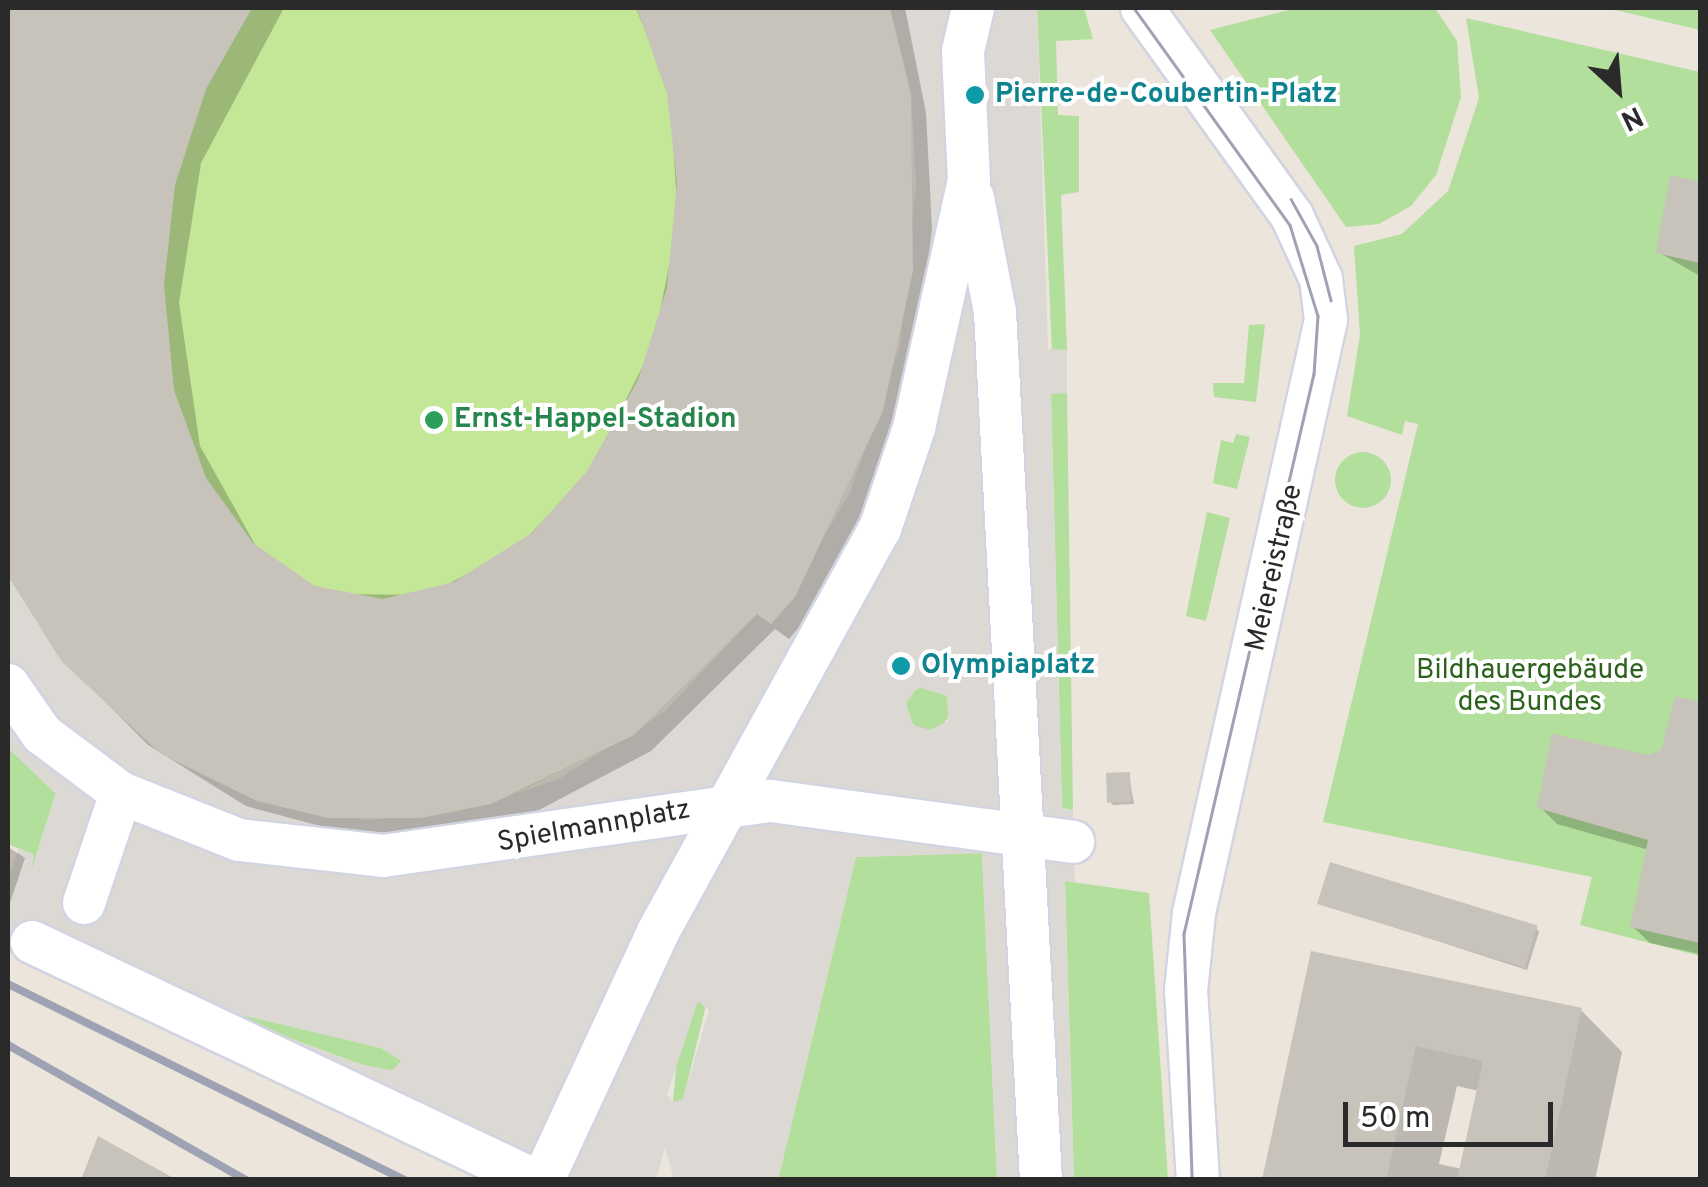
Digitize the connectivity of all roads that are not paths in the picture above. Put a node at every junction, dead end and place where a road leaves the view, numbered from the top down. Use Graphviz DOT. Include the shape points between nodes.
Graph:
graph roads {
  1 [pos="946,8"];
  2 [pos="973,8"];
  3 [pos="1142,8"];
  4 [pos="963,52"];
  5 [pos="969,180"];
  6 [pos="8,684"];
  7 [pos="121,793"];
  8 [pos="725,804"];
  9 [pos="1026,836"];
  10 [pos="1073,842"];
  11 [pos="84,904"];
  12 [pos="32,942"];
  13 [pos="534,1180"];
  14 [pos="543,1180"];
  15 [pos="1041,1180"];
  16 [pos="1198,1180"];
  1 -- 4 [label="street"];
  2 -- 4 [label="street"];
  3 -- 16 [label="street, Meiereistraße" via="1292,216 1321,279 1326,320 1194,913 1186,990"];
  4 -- 5 [label="street"];
  5 -- 8 [label="street" via="914,428 880,528"];
  5 -- 9 [label="street" via="995,312"];
  6 -- 7 [label="street, Spielmannplatz" via="42,734"];
  7 -- 8 [label="street, Spielmannplatz" via="240,840 382,856 517,842"];
  7 -- 11 [label="street"];
  8 -- 9 [label="street, Spielmannplatz" via="826,805"];
  8 -- 14 [label="street"];
  9 -- 10 [label="street, Spielmannplatz"];
  9 -- 15 [label="street"];
  12 -- 13 [label="street"];
}
